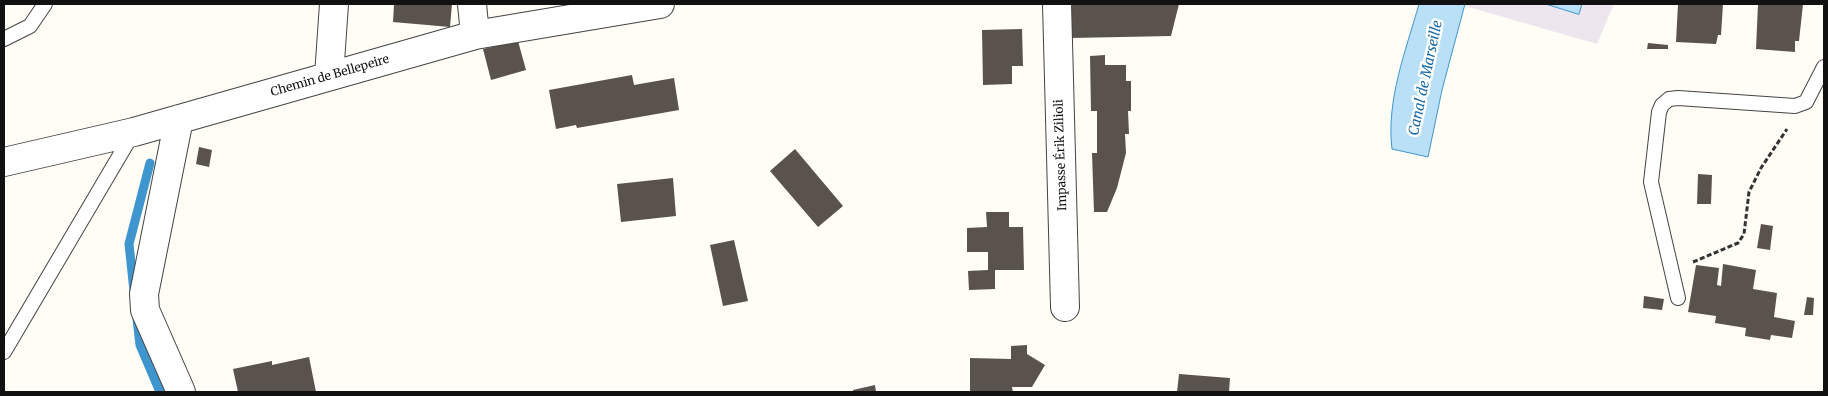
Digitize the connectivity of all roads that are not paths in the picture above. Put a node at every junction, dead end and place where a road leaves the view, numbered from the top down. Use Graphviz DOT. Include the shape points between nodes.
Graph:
graph roads {
  1 [pos="45,4"];
  2 [pos="334,4"];
  3 [pos="472,4"];
  4 [pos="660,4"];
  5 [pos="1057,4"];
  6 [pos="475,35"];
  7 [pos="4,39"];
  8 [pos="1824,67"];
  9 [pos="329,76"];
  10 [pos="179,119"];
  11 [pos="134,132"];
  12 [pos="4,162"];
  13 [pos="1678,298"];
  14 [pos="1065,307"];
  15 [pos="4,352"];
  16 [pos="181,392"];
  1 -- 7 [label="lane" via="30,26"];
  2 -- 9 [label="street"];
  3 -- 6 [label="street"];
  4 -- 6 [label="street, Chemin de Bellepeire"];
  5 -- 14 [label="street, Impasse Érik Zilioli"];
  6 -- 9 [label="street, Chemin de Bellepeire"];
  8 -- 13 [label="lane" via="1806,102 1795,106 1678,98 1662,104 1651,182"];
  9 -- 10 [label="street, Chemin de Bellepeire"];
  10 -- 11 [label="street, Chemin de Bellepeire"];
  10 -- 16 [label="street" via="144,294 145,310"];
  11 -- 12 [label="street, Chemin de Bellepeire"];
  11 -- 15 [label="lane"];
}
